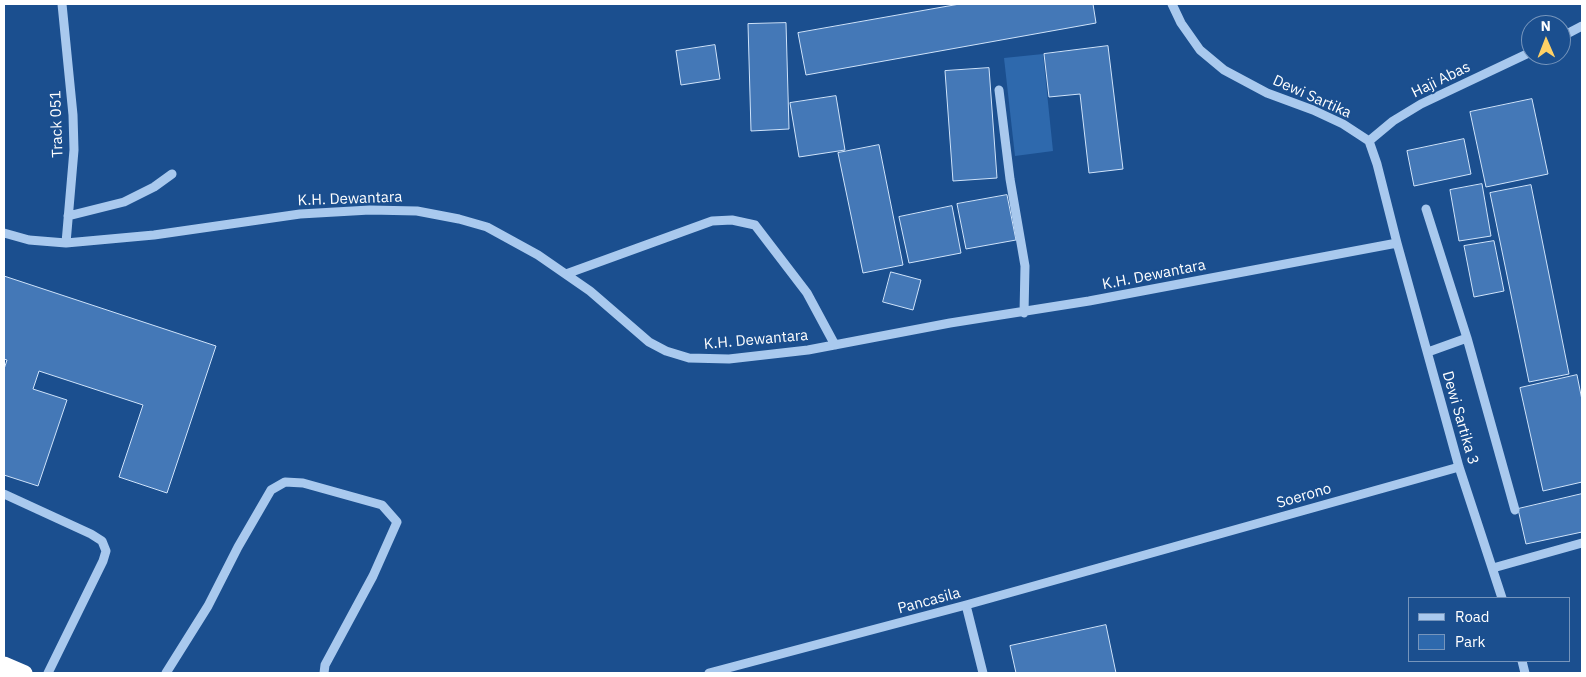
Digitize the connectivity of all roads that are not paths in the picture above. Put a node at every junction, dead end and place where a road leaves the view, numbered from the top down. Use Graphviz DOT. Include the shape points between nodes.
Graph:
graph roads {
  1 [pos="62,4"];
  2 [pos="1172,4"];
  3 [pos="1521,57"];
  4 [pos="999,90"];
  5 [pos="1369,141"];
  6 [pos="172,174"];
  7 [pos="1426,209"];
  8 [pos="68,216"];
  9 [pos="4,233"];
  10 [pos="66,243"];
  11 [pos="1397,243"];
  12 [pos="566,274"];
  13 [pos="1024,313"];
  14 [pos="1467,338"];
  15 [pos="835,345"];
  16 [pos="1428,352"];
  17 [pos="1459,466"];
  18 [pos="4,494"];
  19 [pos="1515,510"];
  20 [pos="1582,543"];
  21 [pos="1155,552"];
  22 [pos="1493,568"];
  23 [pos="1502,597"];
  24 [pos="966,605"];
  25 [pos="6,668"];
  26 [pos="25,673"];
  27 [pos="48,673"];
  28 [pos="166,673"];
  29 [pos="324,673"];
  30 [pos="708,673"];
  31 [pos="981,673"];
  1 -- 8 [label="street, Track 051" via="74,150"];
  2 -- 5 [label="street, Dewi Sartika" via="1200,50 1224,70 1267,93 1343,124"];
  3 -- 5 [label="street, Haji Abas" via="1421,104"];
  4 -- 13 [label="street" via="1024,266"];
  5 -- 11 [label="street"];
  6 -- 8 [label="street" via="124,202"];
  7 -- 14 [label="street"];
  8 -- 10 [label="street, Track 051"];
  9 -- 10 [label="street, K.H. Dewantara" via="29,240"];
  10 -- 12 [label="street, K.H. Dewantara" via="154,235 300,214 370,210 417,212 459,218 487,227"];
  11 -- 13 [label="street, K.H. Dewantara"];
  11 -- 16 [label="street, Dewi Sartika 3"];
  12 -- 15 [label="street, K.H. Dewantara" via="648,342 689,358 729,359"];
  12 -- 15 [label="street" via="712,221 732,220 755,225 807,293"];
  13 -- 15 [label="street, K.H. Dewantara"];
  14 -- 16 [label="street"];
  14 -- 19 [label="street"];
  16 -- 17 [label="street, Dewi Sartika 3"];
  17 -- 21 [label="street, Soerono"];
  17 -- 22 [label="street, Dewi Sartika 3"];
  18 -- 27 [label="street" via="91,534 102,541 106,551"];
  20 -- 22 [label="street"];
  21 -- 24 [label="street, Pancasila"];
  22 -- 23 [label="street, Dewi Sartika 3"];
  24 -- 30 [label="street, Pancasila"];
  24 -- 31 [label="street"];
  25 -- 26 [label="highway"];
  28 -- 29 [label="street" via="208,606 267,496 285,482 304,483 382,505 397,522 373,576 325,665"];
}
